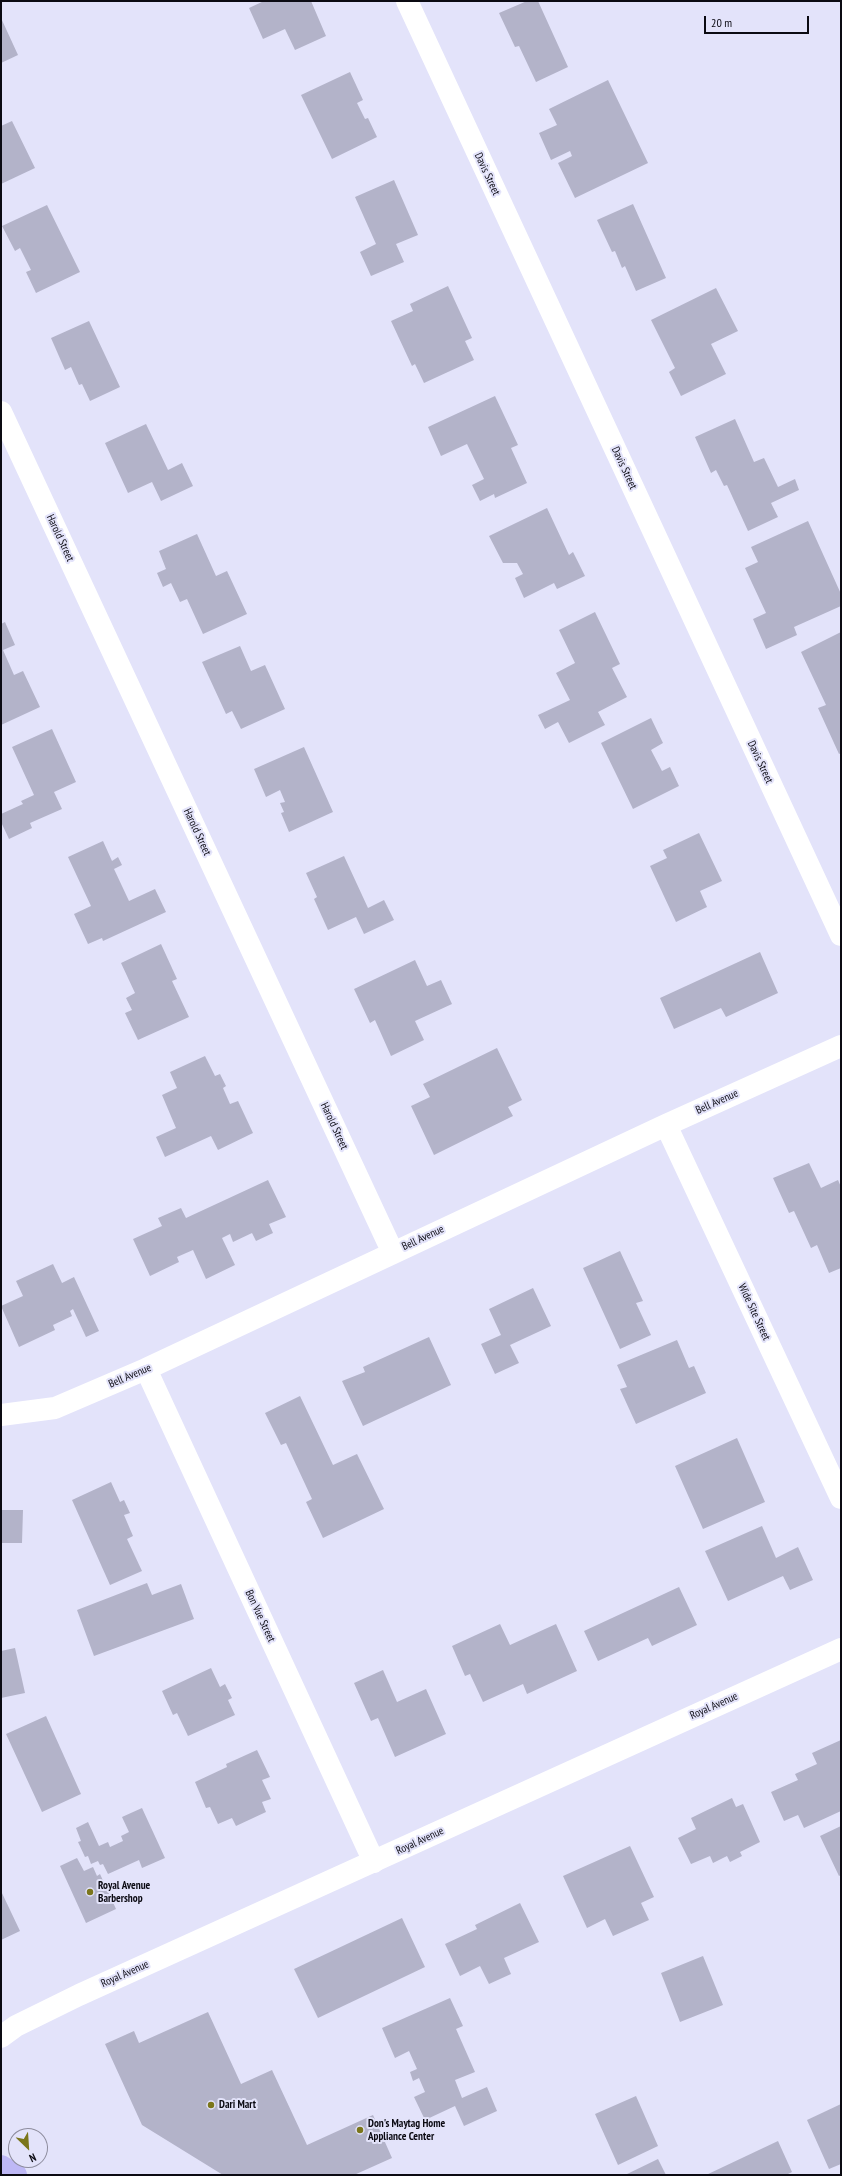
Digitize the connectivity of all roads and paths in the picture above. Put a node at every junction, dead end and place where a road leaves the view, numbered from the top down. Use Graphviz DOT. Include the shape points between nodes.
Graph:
graph roads {
  1 [pos="407,1"];
  2 [pos="1,412"];
  3 [pos="841,935"];
  4 [pos="841,1046"];
  5 [pos="666,1125"];
  6 [pos="393,1253"];
  7 [pos="146,1369"];
  8 [pos="1,1415"];
  9 [pos="841,1498"];
  10 [pos="841,1649"];
  11 [pos="374,1862"];
  12 [pos="1,2037"];
  13 [pos="1,2166"];
  14 [pos="16,2175"];
  1 -- 3 [label="street, Davis Street"];
  2 -- 6 [label="street, Harold Street"];
  4 -- 5 [label="street, Bell Avenue"];
  5 -- 6 [label="street, Bell Avenue"];
  5 -- 9 [label="street, Wide Site Street"];
  6 -- 7 [label="street, Bell Avenue"];
  7 -- 8 [label="street, Bell Avenue" via="54,1408"];
  7 -- 11 [label="street, Bon Vue Street"];
  10 -- 11 [label="street, Royal Avenue"];
  11 -- 12 [label="street, Royal Avenue" via="79,1994 16,2026"];
  13 -- 14 [label="main road"];
}
